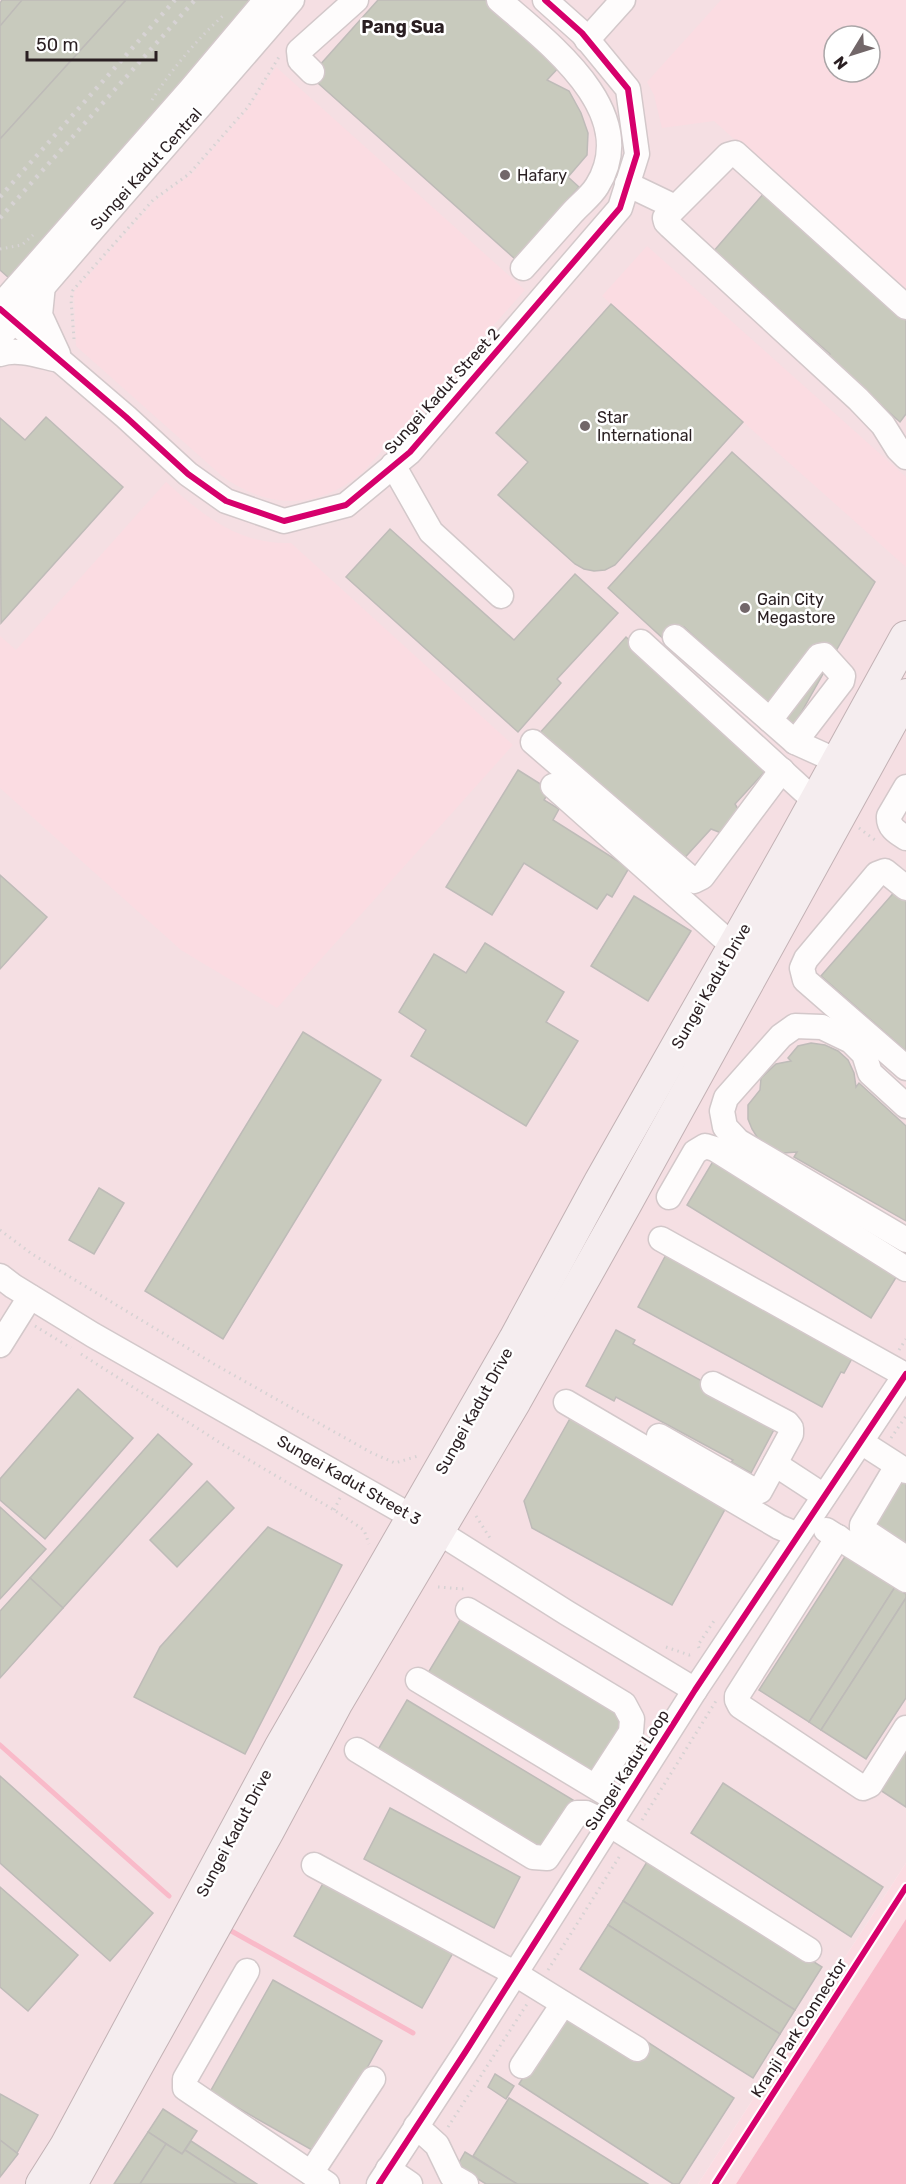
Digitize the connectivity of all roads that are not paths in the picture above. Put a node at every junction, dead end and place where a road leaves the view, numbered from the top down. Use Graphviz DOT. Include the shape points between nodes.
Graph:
graph roads {
  1 [pos="266,0"];
  2 [pos="292,0"];
  3 [pos="356,0"];
  4 [pos="499,0"];
  5 [pos="545,1"];
  6 [pos="618,2"];
  7 [pos="526,24"];
  8 [pos="587,40"];
  9 [pos="312,72"];
  10 [pos="627,184"];
  11 [pos="675,207"];
  12 [pos="523,268"];
  13 [pos="0,275"];
  14 [pos="35,280"];
  15 [pos="906,307"];
  16 [pos="3,318"];
  17 [pos="0,354"];
  18 [pos="62,362"];
  19 [pos="906,457"];
  20 [pos="393,465"];
  21 [pos="501,596"];
  22 [pos="675,637"];
  23 [pos="906,638"];
  24 [pos="641,642"];
  25 [pos="906,695"];
  26 [pos="770,720"];
  27 [pos="533,741"];
  28 [pos="795,742"];
  29 [pos="837,761"];
  30 [pos="782,771"];
  31 [pos="553,786"];
  32 [pos="906,787"];
  33 [pos="815,801"];
  34 [pos="906,838"];
  35 [pos="906,888"];
  36 [pos="733,946"];
  37 [pos="906,1068"];
  38 [pos="906,1106"];
  39 [pos="669,1197"];
  40 [pos="661,1239"];
  41 [pos="906,1240"];
  42 [pos="906,1269"];
  43 [pos="0,1276"];
  44 [pos="24,1306"];
  45 [pos="0,1345"];
  46 [pos="900,1372"];
  47 [pos="713,1384"];
  48 [pos="566,1402"];
  49 [pos="659,1436"];
  50 [pos="886,1458"];
  51 [pos="775,1464"];
  52 [pos="824,1496"];
  53 [pos="426,1524"];
  54 [pos="804,1527"];
  55 [pos="838,1537"];
  56 [pos="906,1558"];
  57 [pos="906,1580"];
  58 [pos="468,1610"];
  59 [pos="418,1680"];
  60 [pos="694,1690"];
  61 [pos="906,1728"];
  62 [pos="357,1749"];
  63 [pos="596,1786"];
  64 [pos="622,1803"];
  65 [pos="609,1824"];
  66 [pos="314,1865"];
  67 [pos="809,1950"];
  68 [pos="247,1971"];
  69 [pos="513,1973"];
  70 [pos="563,2004"];
  71 [pos="637,2049"];
  72 [pos="522,2066"];
  73 [pos="373,2079"];
  74 [pos="416,2126"];
  75 [pos="383,2177"];
  76 [pos="319,2179"];
  77 [pos="42,2184"];
  78 [pos="71,2184"];
  79 [pos="410,2184"];
  80 [pos="466,2184"];
  1 -- 14 [label="street, Sungei Kadut Central"];
  2 -- 14 [label="street, Sungei Kadut Central" via="184,126"];
  3 -- 9 [label="street" via="299,51 300,60"];
  4 -- 7 [label="street"];
  5 -- 7 [label="street"];
  5 -- 8 [label="street, Sungei Kadut Street 2"];
  6 -- 8 [label="street"];
  7 -- 12 [label="street" via="574,69 602,109 608,163 597,187"];
  8 -- 10 [label="street, Sungei Kadut Street 2" via="628,89 637,154"];
  10 -- 11 [label="street"];
  10 -- 20 [label="street, Sungei Kadut Street 2" via="620,208 410,452"];
  11 -- 15 [label="street" via="728,155 735,153"];
  11 -- 19 [label="street" via="666,222 858,399"];
  13 -- 14 [label="street"];
  14 -- 16 [label="street, Sungei Kadut Central"];
  14 -- 18 [label="street" via="40,315"];
  16 -- 18 [label="street, Sungei Kadut Street 2"];
  17 -- 18 [label="street" via="23,353"];
  18 -- 20 [label="street, Sungei Kadut Street 2" via="198,481 226,501 284,521 346,505"];
  20 -- 21 [label="street" via="431,532"];
  22 -- 26 [label="street"];
  23 -- 29 [label="main road, Sungei Kadut Drive"];
  24 -- 30 [label="street"];
  25 -- 53 [label="main road, Sungei Kadut Drive" via="515,1401"];
  26 -- 28 [label="street"];
  26 -- 28 [label="street" via="819,656 824,656 843,676 842,681"];
  27 -- 30 [label="street" via="694,881 702,877"];
  28 -- 29 [label="street"];
  29 -- 33 [label="main road, Sungei Kadut Drive"];
  30 -- 33 [label="street"];
  31 -- 36 [label="street"];
  32 -- 34 [label="street" via="888,821"];
  33 -- 36 [label="main road, Sungei Kadut Drive"];
  35 -- 37 [label="street" via="885,871 877,873 802,968 804,980"];
  36 -- 53 [label="main road, Sungei Kadut Drive"];
  38 -- 41 [label="street" via="870,1073 864,1054 851,1041 822,1026 806,1025 795,1026 781,1036 726,1098 722,1111 725,1127 738,1141"];
  39 -- 42 [label="street" via="695,1152 705,1146 715,1149"];
  40 -- 46 [label="street"];
  43 -- 44 [label="street, Sungei Kadut Street 3"];
  44 -- 45 [label="street"];
  44 -- 53 [label="street, Sungei Kadut Street 3" via="93,1335"];
  46 -- 50 [label="street, Sungei Kadut Loop"];
  47 -- 51 [label="street" via="791,1428"];
  48 -- 54 [label="street" via="779,1527"];
  49 -- 51 [label="street" via="758,1492"];
  50 -- 52 [label="street, Sungei Kadut Loop"];
  50 -- 56 [label="street" via="862,1529"];
  51 -- 52 [label="street"];
  52 -- 54 [label="street, Sungei Kadut Loop"];
  53 -- 60 [label="street, Sungei Kadut Street 3"];
  53 -- 77 [label="main road, Sungei Kadut Drive" via="280,1748"];
  53 -- 78 [label="main road, Sungei Kadut Drive" via="337,1702"];
  54 -- 55 [label="street"];
  54 -- 60 [label="street, Sungei Kadut Loop"];
  55 -- 57 [label="street"];
  55 -- 61 [label="street" via="737,1700 863,1788 870,1785"];
  58 -- 63 [label="street" via="624,1704 632,1719 631,1732"];
  59 -- 63 [label="street"];
  60 -- 64 [label="street, Sungei Kadut Loop"];
  62 -- 65 [label="street" via="534,1857 547,1858 577,1813"];
  63 -- 64 [label="street"];
  64 -- 65 [label="street, Sungei Kadut Loop"];
  65 -- 67 [label="street"];
  65 -- 69 [label="street, Sungei Kadut Loop"];
  66 -- 69 [label="street"];
  68 -- 76 [label="street" via="184,2084"];
  69 -- 70 [label="street"];
  69 -- 74 [label="street, Sungei Kadut Loop"];
  70 -- 71 [label="street"];
  70 -- 72 [label="street"];
  73 -- 76 [label="street"];
  74 -- 75 [label="street, Sungei Kadut Loop"];
  74 -- 80 [label="street" via="437,2145 452,2176"];
  75 -- 79 [label="street"];
}
